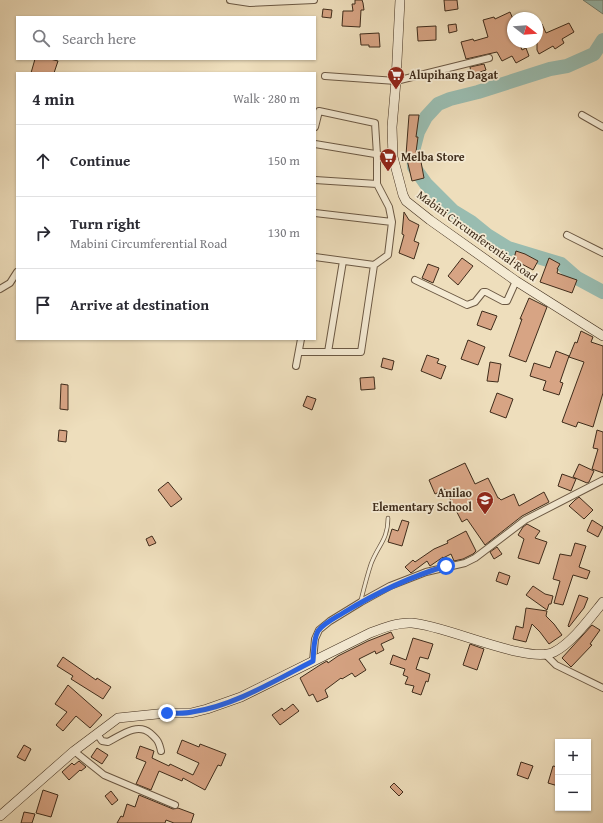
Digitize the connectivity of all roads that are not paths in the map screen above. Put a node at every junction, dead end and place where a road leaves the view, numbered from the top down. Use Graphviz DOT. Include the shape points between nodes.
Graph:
graph roads {
  1 [pos="230,0"];
  2 [pos="314,0"];
  3 [pos="400,0"];
  4 [pos="489,58"];
  5 [pos="325,76"];
  6 [pos="396,81"];
  7 [pos="317,110"];
  8 [pos="582,115"];
  9 [pos="603,127"];
  10 [pos="316,144"];
  11 [pos="377,155"];
  12 [pos="393,157"];
  13 [pos="316,180"];
  14 [pos="377,184"];
  15 [pos="316,213"];
  16 [pos="392,222"];
  17 [pos="567,235"];
  18 [pos="603,252"];
  19 [pos="316,258"];
  20 [pos="343,261"];
  21 [pos="374,264"];
  22 [pos="16,274"];
  23 [pos="415,280"];
  24 [pos="516,281"];
  25 [pos="0,289"];
  26 [pos="603,336"];
  27 [pos="301,340"];
  28 [pos="299,352"];
  29 [pos="328,352"];
  30 [pos="296,366"];
  31 [pos="603,480"];
  32 [pos="388,518"];
  33 [pos="361,602"];
  34 [pos="603,602"];
  35 [pos="545,654"];
  36 [pos="313,661"];
  37 [pos="603,688"];
  38 [pos="97,734"];
  39 [pos="74,751"];
  40 [pos="161,751"];
  41 [pos="175,805"];
  42 [pos="0,816"];
  1 -- 2 [label="street" via="250,3"];
  3 -- 6 [label="main road, Mabini Circumferential Road"];
  4 -- 6 [label="street"];
  5 -- 6 [label="street"];
  6 -- 12 [label="main road, Mabini Circumferential Road" via="392,127"];
  7 -- 11 [label="street" via="375,123"];
  8 -- 9 [label="street"];
  10 -- 11 [label="street"];
  11 -- 12 [label="street"];
  11 -- 14 [label="street"];
  12 -- 24 [label="main road, Mabini Circumferential Road" via="406,200"];
  13 -- 14 [label="street"];
  14 -- 16 [label="street" via="389,207"];
  15 -- 16 [label="street"];
  16 -- 21 [label="street" via="388,255"];
  17 -- 18 [label="street"];
  19 -- 20 [label="street"];
  20 -- 21 [label="street"];
  20 -- 29 [label="street"];
  21 -- 29 [label="street" via="361,352"];
  22 -- 25 [label="street" via="10,283"];
  23 -- 24 [label="street" via="468,304 475,302 483,292 503,301 507,300"];
  24 -- 26 [label="main road, Mabini Circumferential Road"];
  27 -- 28 [label="street"];
  28 -- 29 [label="street"];
  28 -- 30 [label="street"];
  31 -- 33 [label="street" via="525,520 475,558 465,563 426,572 390,586"];
  32 -- 33 [label="lane" via="385,539 370,565"];
  33 -- 36 [label="street" via="319,630 315,639"];
  34 -- 35 [label="main road" via="569,641 554,653"];
  35 -- 36 [label="main road" via="538,656 514,651 435,627 411,623 392,625 370,633"];
  35 -- 37 [label="street" via="556,665"];
  36 -- 38 [label="main road" via="242,697 207,709 191,713 118,718"];
  38 -- 39 [label="main road"];
  38 -- 40 [label="street" via="102,741 108,742 125,732 147,730 158,740"];
  39 -- 41 [label="street" via="104,775"];
  39 -- 42 [label="main road"];
}
